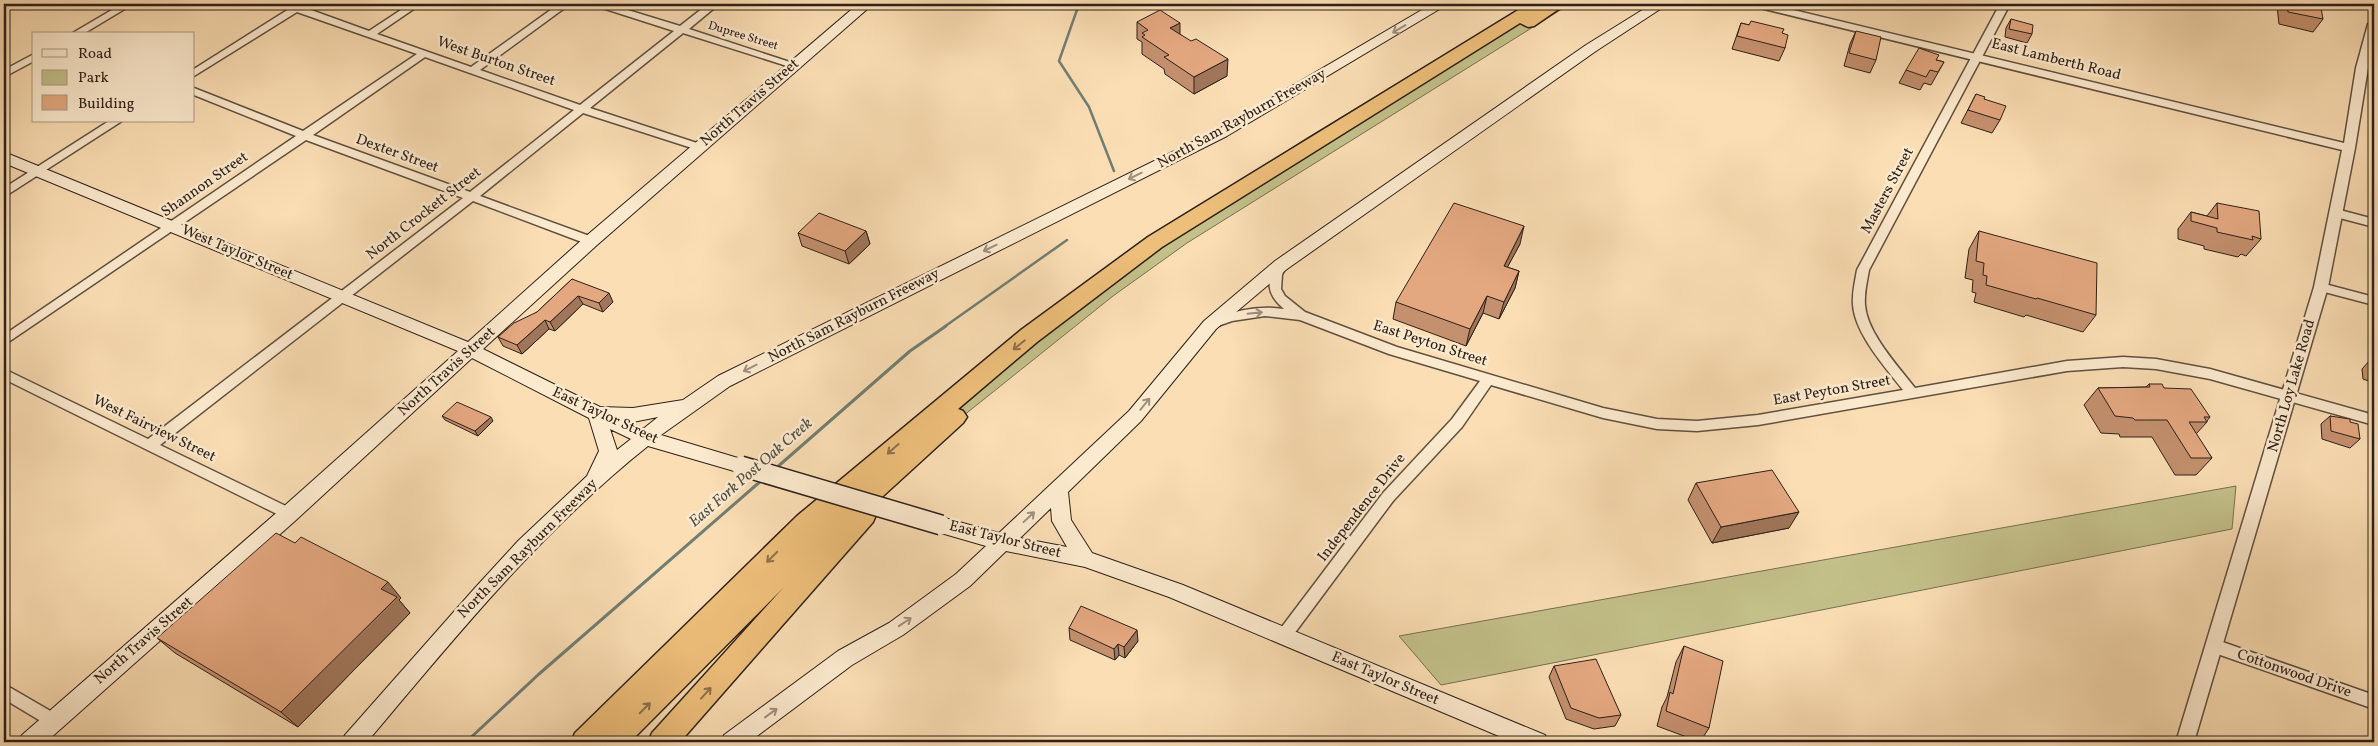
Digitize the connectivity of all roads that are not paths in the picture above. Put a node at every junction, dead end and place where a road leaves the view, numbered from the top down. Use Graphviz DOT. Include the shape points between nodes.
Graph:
graph roads {
  1 [pos="128,4"];
  2 [pos="284,4"];
  3 [pos="416,4"];
  4 [pos="565,4"];
  5 [pos="599,4"];
  6 [pos="714,4"];
  7 [pos="866,4"];
  8 [pos="1441,4"];
  9 [pos="1539,4"];
  10 [pos="1558,4"];
  11 [pos="1661,4"];
  12 [pos="1756,4"];
  13 [pos="2006,4"];
  14 [pos="297,8"];
  15 [pos="2374,24"];
  16 [pos="681,30"];
  17 [pos="79,32"];
  18 [pos="370,34"];
  19 [pos="425,53"];
  20 [pos="1977,57"];
  21 [pos="32,58"];
  22 [pos="794,65"];
  23 [pos="473,70"];
  24 [pos="195,72"];
  25 [pos="4,74"];
  26 [pos="195,91"];
  27 [pos="581,108"];
  28 [pos="116,122"];
  29 [pos="303,135"];
  30 [pos="699,147"];
  31 [pos="2349,148"];
  32 [pos="4,157"];
  33 [pos="38,171"];
  34 [pos="4,193"];
  35 [pos="471,197"];
  36 [pos="2336,213"];
  37 [pos="2374,223"];
  38 [pos="172,226"];
  39 [pos="591,241"];
  40 [pos="1281,265"];
  41 [pos="2321,287"];
  42 [pos="342,297"];
  43 [pos="2374,301"];
  44 [pos="1302,316"];
  45 [pos="1210,325"];
  46 [pos="4,341"];
  47 [pos="471,350"];
  48 [pos="4,374"];
  49 [pos="1488,379"];
  50 [pos="1912,393"];
  51 [pos="2290,397"];
  52 [pos="686,405"];
  53 [pos="597,414"];
  54 [pos="2374,420"];
  55 [pos="937,431"];
  56 [pos="645,438"];
  57 [pos="150,445"];
  58 [pos="593,482"];
  59 [pos="1058,490"];
  60 [pos="289,514"];
  61 [pos="1002,542"];
  62 [pos="1085,559"];
  63 [pos="1283,637"];
  64 [pos="2214,646"];
  65 [pos="4,691"];
  66 [pos="2374,702"];
  67 [pos="54,721"];
  68 [pos="30,742"];
  69 [pos="354,742"];
  70 [pos="585,742"];
  71 [pos="611,742"];
  72 [pos="662,742"];
  73 [pos="732,742"];
  74 [pos="1537,742"];
  75 [pos="2185,742"];
  1 -- 17 [label="street"];
  2 -- 14 [label="street, West Burton Street"];
  3 -- 18 [label="street"];
  4 -- 23 [label="street"];
  5 -- 16 [label="street, Dupree Street"];
  6 -- 16 [label="street, North Crockett Street"];
  7 -- 22 [label="main road, North Travis Street"];
  8 -- 52 [label="main road, North Sam Rayburn Freeway, one-way" via="1222,133 724,381"];
  9 -- 70 [label="highway, one-way" via="1155,242 1029,336 806,524"];
  10 -- 55 [label="highway" via="1214,217 1063,329"];
  11 -- 40 [label="main road" via="1591,48"];
  12 -- 20 [label="street, East Lamberth Road"];
  13 -- 20 [label="street, Masters Street"];
  14 -- 18 [label="street, West Burton Street"];
  14 -- 24 [label="street"];
  15 -- 31 [label="street, North Loy Lake Road" via="2362,68"];
  16 -- 22 [label="street, Dupree Street"];
  16 -- 27 [label="street, North Crockett Street"];
  18 -- 19 [label="street, West Burton Street"];
  19 -- 23 [label="street, West Burton Street"];
  19 -- 29 [label="street, Shannon Street"];
  20 -- 31 [label="street, East Lamberth Road"];
  20 -- 50 [label="street, Masters Street" via="1863,270 1859,297 1861,317 1880,350"];
  21 -- 25 [label="street"];
  22 -- 30 [label="main road, North Travis Street"];
  23 -- 27 [label="street, West Burton Street"];
  26 -- 29 [label="street, Dexter Street"];
  27 -- 30 [label="street, West Burton Street"];
  27 -- 35 [label="street, North Crockett Street"];
  28 -- 33 [label="street"];
  29 -- 35 [label="street, Dexter Street"];
  29 -- 38 [label="street, Shannon Street"];
  30 -- 39 [label="main road, North Travis Street"];
  31 -- 36 [label="street, North Loy Lake Road"];
  32 -- 33 [label="main road, West Taylor Street"];
  33 -- 34 [label="street"];
  33 -- 38 [label="main road, West Taylor Street"];
  35 -- 39 [label="street, Dexter Street"];
  35 -- 42 [label="street, North Crockett Street"];
  36 -- 37 [label="street"];
  36 -- 41 [label="street, North Loy Lake Road"];
  38 -- 42 [label="main road, West Taylor Street"];
  38 -- 46 [label="street, Shannon Street"];
  39 -- 47 [label="main road, North Travis Street"];
  40 -- 44 [label="street, East Peyton Street" via="1273,280 1274,290 1281,301"];
  40 -- 45 [label="main road"];
  41 -- 43 [label="street"];
  41 -- 51 [label="street, North Loy Lake Road"];
  42 -- 47 [label="main road, West Taylor Street"];
  42 -- 57 [label="street, North Crockett Street"];
  45 -- 44 [label="street, East Peyton Street, one-way" via="1251,314 1277,312"];
  44 -- 49 [label="street, East Peyton Street" via="1393,351"];
  59 -- 45 [label="main road, one-way" via="1135,416"];
  47 -- 53 [label="main road, East Taylor Street"];
  47 -- 60 [label="main road, North Travis Street"];
  48 -- 57 [label="street, West Fairview Street"];
  49 -- 50 [label="street, East Peyton Street" via="1651,424 1697,426 1758,420"];
  49 -- 63 [label="street, Independence Drive" via="1457,423 1388,496"];
  50 -- 51 [label="street, East Peyton Street" via="2067,366 2110,362 2156,364 2210,374"];
  51 -- 54 [label="street, East Peyton Street"];
  51 -- 64 [label="street, North Loy Lake Road"];
  52 -- 53 [label="main road" via="633,415"];
  52 -- 56 [label="main road, North Sam Rayburn Freeway"];
  53 -- 56 [label="main road, East Taylor Street"];
  53 -- 58 [label="main road" via="608,451"];
  71 -- 55 [label="highway, one-way" via="766,587"];
  72 -- 55 [label="highway, one-way"];
  56 -- 58 [label="main road, North Sam Rayburn Freeway"];
  56 -- 61 [label="main road, East Taylor Street, bridge"];
  57 -- 60 [label="street, West Fairview Street"];
  58 -- 69 [label="main road, North Sam Rayburn Freeway" via="467,610"];
  61 -- 59 [label="main road, one-way"];
  59 -- 62 [label="main road" via="1062,521"];
  60 -- 67 [label="main road, North Travis Street"];
  61 -- 62 [label="main road, East Taylor Street"];
  73 -- 61 [label="main road, one-way" via="845,658 896,629 937,600"];
  62 -- 63 [label="main road, East Taylor Street" via="1176,591"];
  63 -- 74 [label="main road, East Taylor Street"];
  64 -- 66 [label="street, Cottonwood Drive"];
  64 -- 75 [label="street, North Loy Lake Road"];
  65 -- 67 [label="street"];
  67 -- 68 [label="main road, North Travis Street"];
}
